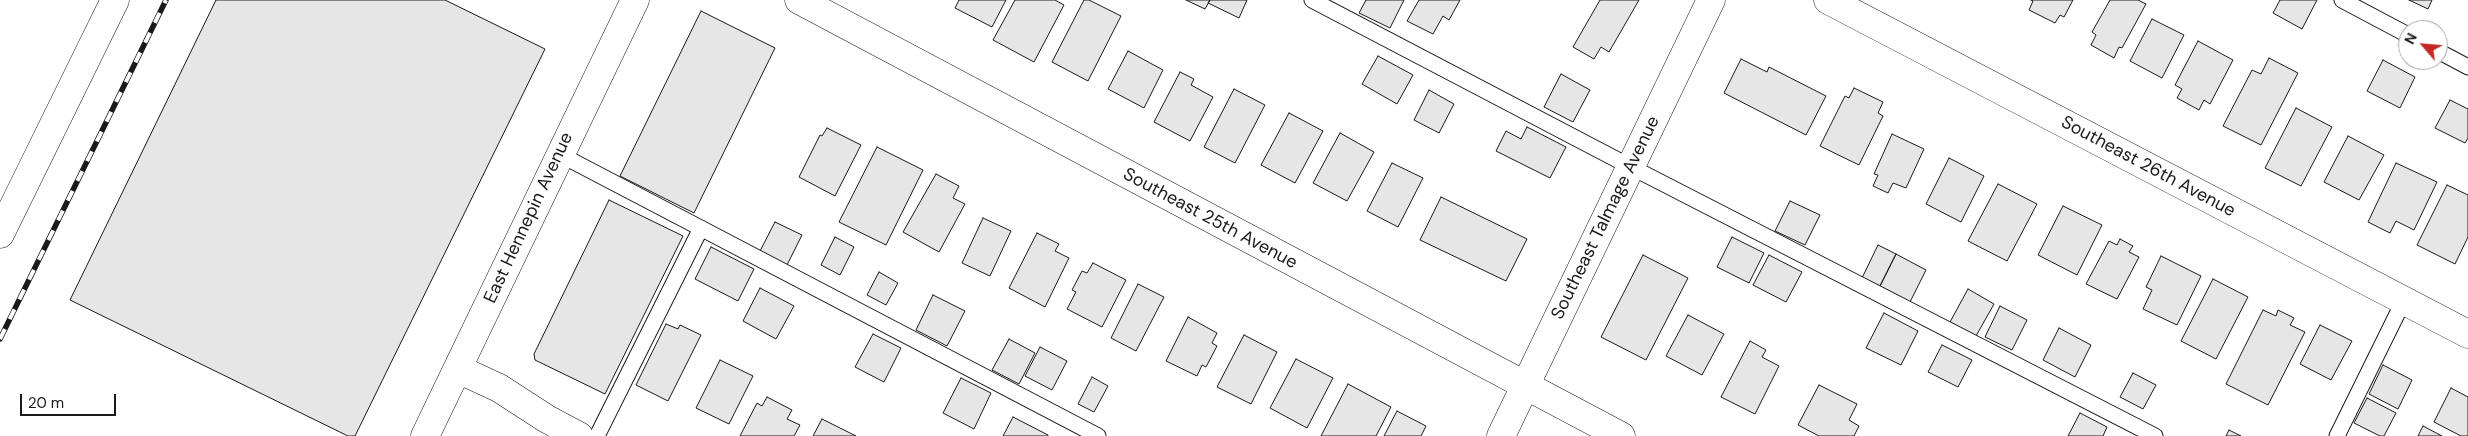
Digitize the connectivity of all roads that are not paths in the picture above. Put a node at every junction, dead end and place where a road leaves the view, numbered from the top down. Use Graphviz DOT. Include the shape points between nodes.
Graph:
graph roads {
  1 [pos="115,0"];
  2 [pos="635,0"];
  3 [pos="799,0"];
  4 [pos="1312,0"];
  5 [pos="1711,0"];
  6 [pos="1828,0"];
  7 [pos="2342,0"];
  8 [pos="2398,30"];
  9 [pos="2448,56"];
  10 [pos="2468,66"];
  11 [pos="559,154"];
  12 [pos="1631,168"];
  13 [pos="701,228"];
  14 [pos="0,234"];
  15 [pos="2404,300"];
  16 [pos="2468,334"];
  17 [pos="458,369"];
  18 [pos="1525,387"];
  19 [pos="425,436"];
  20 [pos="579,436"];
  21 [pos="597,436"];
  22 [pos="1098,436"];
  23 [pos="1501,436"];
  24 [pos="1621,436"];
  25 [pos="2155,436"];
  26 [pos="2337,436"];
  1 -- 14 [label="street"];
  2 -- 11 [label="street, East Hennepin Avenue"];
  3 -- 18 [label="street, Southeast 25th Avenue"];
  4 -- 12 [label="lane"];
  5 -- 12 [label="street, Southeast Talmage Avenue"];
  6 -- 15 [label="street, Southeast 26th Avenue"];
  7 -- 8 [label="lane"];
  9 -- 10 [label="lane"];
  11 -- 13 [label="lane"];
  11 -- 17 [label="street, East Hennepin Avenue"];
  12 -- 18 [label="street, Southeast Talmage Avenue"];
  12 -- 25 [label="lane"];
  13 -- 21 [label="lane"];
  13 -- 22 [label="lane"];
  15 -- 16 [label="street, Southeast 26th Avenue"];
  15 -- 26 [label="lane"];
  17 -- 19 [label="street, East Hennepin Avenue"];
  17 -- 20 [label="street" via="499,388"];
  18 -- 23 [label="street, Southeast Talmage Avenue"];
  18 -- 24 [label="street, Southeast 25th Avenue"];
}
